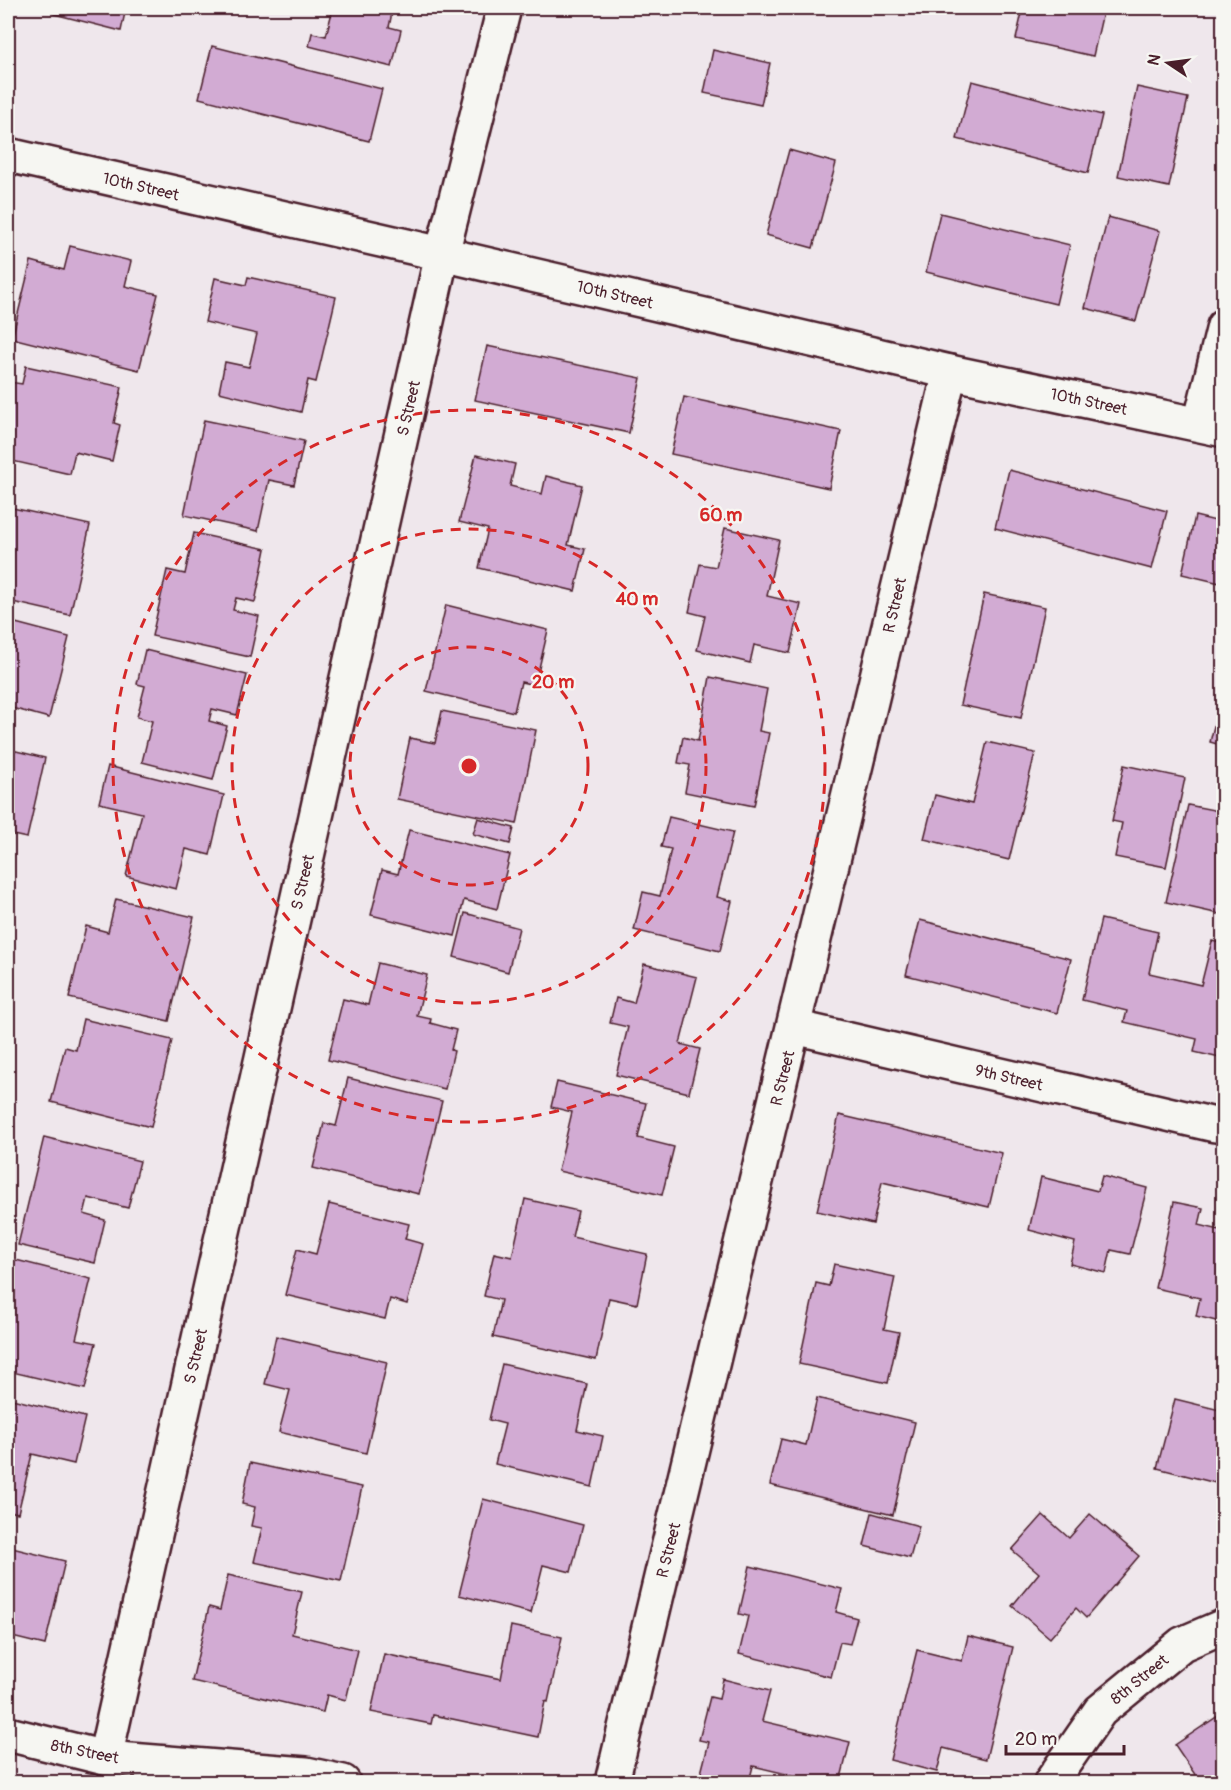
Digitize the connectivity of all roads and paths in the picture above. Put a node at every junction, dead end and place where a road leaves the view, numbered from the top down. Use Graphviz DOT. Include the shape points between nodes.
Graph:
graph roads {
  1 [pos="504,8"];
  2 [pos="8,155"];
  3 [pos="442,254"];
  4 [pos="1224,326"];
  5 [pos="950,372"];
  6 [pos="1212,427"];
  7 [pos="794,1027"];
  8 [pos="1224,1124"];
  9 [pos="1224,1626"];
  10 [pos="8,1734"];
  11 [pos="105,1758"];
  12 [pos="343,1782"];
  13 [pos="612,1782"];
  14 [pos="1051,1782"];
  1 -- 3 [label="street, S Street"];
  2 -- 3 [label="street, 10th Street"];
  3 -- 5 [label="street, 10th Street"];
  3 -- 11 [label="street, S Street"];
  4 -- 6 [label="street"];
  5 -- 6 [label="street, 10th Street"];
  5 -- 7 [label="street, R Street"];
  7 -- 8 [label="street, 9th Street" via="1204,1123"];
  7 -- 13 [label="street, R Street"];
  9 -- 14 [label="street, 8th Street" via="1182,1644 1100,1711"];
  10 -- 11 [label="street, 8th Street"];
  11 -- 12 [label="street, 8th Street" via="306,1774"];
}
